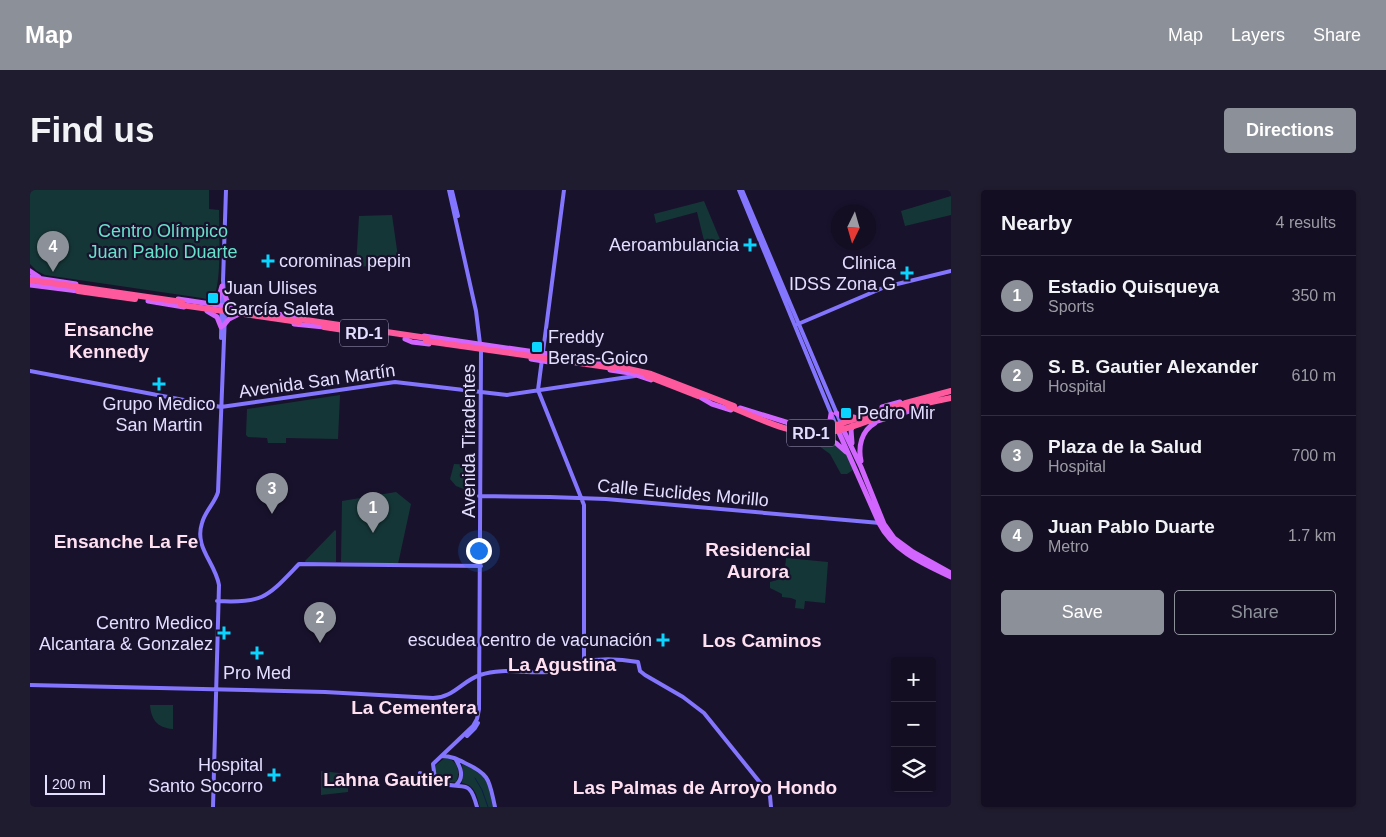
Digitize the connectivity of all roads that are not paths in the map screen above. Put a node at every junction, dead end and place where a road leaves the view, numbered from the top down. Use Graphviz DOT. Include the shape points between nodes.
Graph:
graph roads {
  1 [pos="226,190"];
  2 [pos="450,190"];
  3 [pos="564,190"];
  4 [pos="740,190"];
  5 [pos="30,271"];
  6 [pos="951,271"];
  7 [pos="44,279"];
  8 [pos="223,279"];
  9 [pos="30,281"];
  10 [pos="222,286"];
  11 [pos="44,287"];
  12 [pos="86,288"];
  13 [pos="30,290"];
  14 [pos="78,291"];
  15 [pos="224,292"];
  16 [pos="148,299"];
  17 [pos="200,302"];
  18 [pos="210,304"];
  19 [pos="223,306"];
  20 [pos="245,309"];
  21 [pos="200,310"];
  22 [pos="206,310"];
  23 [pos="223,313"];
  24 [pos="238,315"];
  25 [pos="246,316"];
  26 [pos="299,321"];
  27 [pos="314,321"];
  28 [pos="797,324"];
  29 [pos="222,326"];
  30 [pos="324,327"];
  31 [pos="404,337"];
  32 [pos="459,341"];
  33 [pos="481,344"];
  34 [pos="503,347"];
  35 [pos="458,348"];
  36 [pos="522,350"];
  37 [pos="482,352"];
  38 [pos="544,354"];
  39 [pos="502,355"];
  40 [pos="566,356"];
  41 [pos="521,358"];
  42 [pos="543,361"];
  43 [pos="565,364"];
  44 [pos="614,367"];
  45 [pos="30,371"];
  46 [pos="642,374"];
  47 [pos="658,382"];
  48 [pos="540,390"];
  49 [pos="482,392"];
  50 [pos="951,394"];
  51 [pos="700,397"];
  52 [pos="909,404"];
  53 [pos="220,406"];
  54 [pos="740,408"];
  55 [pos="902,413"];
  56 [pos="834,414"];
  57 [pos="856,419"];
  58 [pos="825,425"];
  59 [pos="815,426"];
  60 [pos="841,428"];
  61 [pos="806,436"];
  62 [pos="818,436"];
  63 [pos="851,459"];
  64 [pos="862,467"];
  65 [pos="481,496"];
  66 [pos="582,498"];
  67 [pos="882,524"];
  68 [pos="480,566"];
  69 [pos="951,572"];
  70 [pos="951,577"];
  71 [pos="218,603"];
  72 [pos="584,661"];
  73 [pos="480,675"];
  74 [pos="30,685"];
  75 [pos="215,689"];
  76 [pos="453,749"];
  77 [pos="443,756"];
  78 [pos="455,758"];
  79 [pos="420,773"];
  80 [pos="435,779"];
  81 [pos="456,785"];
  82 [pos="213,807"];
  83 [pos="477,807"];
  84 [pos="495,807"];
  85 [pos="771,807"];
  1 -- 8 [label="main road"];
  2 -- 33 [label="main road, Avenida Tiradentes" via="476,303"];
  3 -- 38 [label="main road"];
  4 -- 28 [label="main road"];
  5 -- 7 [label="main road"];
  6 -- 28 [label="main road" via="885,287"];
  7 -- 9 [label="main road, RD-1"];
  7 -- 12 [label="main road, RD-1"];
  8 -- 10 [label="main road"];
  8 -- 15 [label="main road"];
  9 -- 11 [label="main road, RD-1"];
  9 -- 12 [label="highway, RD-1"];
  9 -- 14 [label="highway, RD-1"];
  10 -- 18 [label="main road" via="218,300"];
  10 -- 19 [label="main road"];
  11 -- 13 [label="main road"];
  11 -- 14 [label="main road, RD-1"];
  12 -- 16 [label="highway, RD-1"];
  14 -- 16 [label="highway, RD-1"];
  15 -- 19 [label="main road"];
  15 -- 20 [label="main road" via="228,303"];
  16 -- 17 [label="main road, RD-1" via="160,297"];
  16 -- 21 [label="main road, RD-1"];
  16 -- 26 [label="highway, RD-1, bridge"];
  17 -- 18 [label="main road, RD-1"];
  17 -- 21 [label="main road" via="216,308"];
  18 -- 19 [label="main road, RD-1"];
  19 -- 20 [label="main road, RD-1"];
  19 -- 23 [label="main road"];
  20 -- 25 [label="main road" via="230,310"];
  20 -- 27 [label="main road, RD-1"];
  21 -- 22 [label="main road, RD-1"];
  22 -- 23 [label="main road, RD-1"];
  22 -- 29 [label="main road" via="217,317"];
  23 -- 24 [label="main road, RD-1"];
  23 -- 29 [label="main road"];
  24 -- 25 [label="main road, RD-1"];
  24 -- 29 [label="main road"];
  25 -- 30 [label="main road, RD-1"];
  26 -- 27 [label="highway, RD-1"];
  26 -- 30 [label="highway, RD-1"];
  27 -- 31 [label="highway, RD-1"];
  28 -- 56 [label="main road"];
  29 -- 53 [label="main road"];
  30 -- 31 [label="highway, RD-1"];
  31 -- 32 [label="main road, RD-1" via="411,334"];
  31 -- 35 [label="main road, RD-1" via="412,342"];
  31 -- 44 [label="highway, RD-1, bridge"];
  32 -- 33 [label="main road, RD-1"];
  32 -- 35 [label="main road" via="475,347"];
  33 -- 34 [label="main road, RD-1"];
  33 -- 37 [label="main road, Avenida Tiradentes"];
  34 -- 36 [label="main road, RD-1"];
  34 -- 39 [label="main road" via="487,349"];
  35 -- 37 [label="main road, RD-1"];
  36 -- 38 [label="main road, RD-1"];
  36 -- 41 [label="main road" via="538,356"];
  37 -- 39 [label="main road, RD-1"];
  37 -- 49 [label="main road, Avenida Tiradentes"];
  38 -- 40 [label="main road, RD-1"];
  38 -- 42 [label="main road"];
  39 -- 41 [label="main road, RD-1"];
  40 -- 43 [label="main road" via="550,358"];
  40 -- 46 [label="main road, RD-1" via="616,364"];
  41 -- 42 [label="main road, RD-1"];
  42 -- 43 [label="main road, RD-1"];
  42 -- 48 [label="main road"];
  43 -- 46 [label="main road, RD-1"];
  44 -- 46 [label="highway, RD-1"];
  44 -- 47 [label="highway, RD-1"];
  45 -- 53 [label="main road, Avenida San Martín"];
  46 -- 47 [label="main road, RD-1"];
  46 -- 48 [label="main road, Avenida San Martín"];
  46 -- 54 [label="highway, RD-1"];
  47 -- 51 [label="highway, RD-1"];
  48 -- 49 [label="main road, Avenida San Martín" via="507,395"];
  48 -- 66 [label="main road"];
  49 -- 53 [label="main road, Avenida San Martín" via="395,382"];
  49 -- 65 [label="main road, Avenida Tiradentes"];
  50 -- 52 [label="highway, RD-1"];
  50 -- 52 [label="highway, RD-1"];
  50 -- 55 [label="main road, RD-1"];
  50 -- 57 [label="main road, RD-1" via="892,404"];
  51 -- 52 [label="highway, RD-1, bridge" via="786,428 814,433 839,430"];
  51 -- 61 [label="main road, RD-1"];
  52 -- 54 [label="highway, RD-1, bridge" via="818,428 793,427"];
  52 -- 57 [label="main road"];
  53 -- 71 [label="main road" via="216,491 197,533 201,552 215,577"];
  54 -- 59 [label="main road, RD-1" via="790,423"];
  55 -- 60 [label="main road, RD-1"];
  55 -- 64 [label="main road" via="868,428 860,445"];
  56 -- 57 [label="main road"];
  56 -- 58 [label="main road"];
  56 -- 60 [label="main road"];
  57 -- 60 [label="main road, RD-1"];
  57 -- 60 [label="main road"];
  58 -- 59 [label="main road, RD-1"];
  58 -- 60 [label="main road, RD-1"];
  59 -- 62 [label="main road" via="823,428"];
  60 -- 62 [label="main road, RD-1"];
  60 -- 63 [label="main road"];
  60 -- 64 [label="main road"];
  61 -- 62 [label="main road, RD-1"];
  61 -- 63 [label="main road" via="836,443"];
  63 -- 67 [label="main road"];
  64 -- 67 [label="main road"];
  65 -- 66 [label="main road, Calle Euclides Morillo"];
  65 -- 68 [label="main road, Avenida Tiradentes"];
  66 -- 67 [label="main road, Calle Euclides Morillo"];
  66 -- 72 [label="main road"];
  67 -- 69 [label="main road" via="902,546"];
  67 -- 70 [label="main road" via="887,537 902,551"];
  68 -- 71 [label="main road" via="299,564 263,597 241,603"];
  68 -- 73 [label="main road, Avenida Tiradentes"];
  71 -- 75 [label="main road"];
  72 -- 73 [label="main road" via="550,672 507,670"];
  72 -- 85 [label="main road" via="638,662 645,676 704,713 766,790"];
  73 -- 75 [label="main road" via="442,698"];
  73 -- 76 [label="main road, Avenida Tiradentes" via="480,720"];
  73 -- 77 [label="main road, Avenida Tiradentes" via="477,719"];
  74 -- 75 [label="main road"];
  75 -- 82 [label="main road"];
  76 -- 77 [label="main road, Avenida Tiradentes"];
  76 -- 78 [label="main road"];
  77 -- 78 [label="main road"];
  77 -- 80 [label="main road, Avenida Tiradentes" via="433,764"];
  78 -- 81 [label="main road" via="461,774"];
  78 -- 84 [label="main road" via="486,775"];
  79 -- 80 [label="main road"];
  80 -- 81 [label="main road"];
  81 -- 83 [label="main road" via="470,789"];
}
